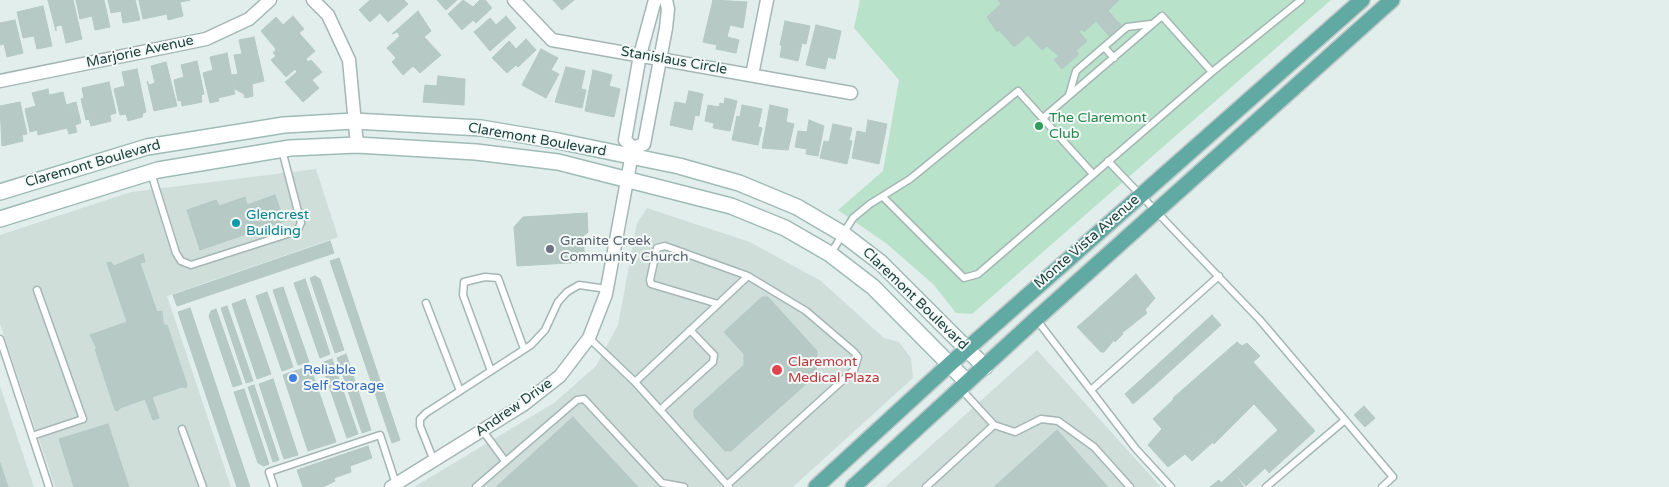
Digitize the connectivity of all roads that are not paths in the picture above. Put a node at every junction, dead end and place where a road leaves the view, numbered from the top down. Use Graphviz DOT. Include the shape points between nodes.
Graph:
graph roads {
  1 [pos="270,0"];
  2 [pos="313,0"];
  3 [pos="514,0"];
  4 [pos="655,0"];
  5 [pos="666,0"];
  6 [pos="767,0"];
  7 [pos="1301,0"];
  8 [pos="1362,0"];
  9 [pos="1392,0"];
  10 [pos="1152,24"];
  11 [pos="1104,47"];
  12 [pos="640,55"];
  13 [pos="660,58"];
  14 [pos="1114,58"];
  15 [pos="1212,72"];
  16 [pos="752,75"];
  17 [pos="0,81"];
  18 [pos="851,92"];
  19 [pos="1069,96"];
  20 [pos="1043,118"];
  21 [pos="354,121"];
  22 [pos="357,146"];
  23 [pos="282,150"];
  24 [pos="633,152"];
  25 [pos="1108,161"];
  26 [pos="151,172"];
  27 [pos="1094,174"];
  28 [pos="628,181"];
  29 [pos="0,192"];
  30 [pos="1140,196"];
  31 [pos="882,197"];
  32 [pos="1155,212"];
  33 [pos="0,219"];
  34 [pos="843,234"];
  35 [pos="830,254"];
  36 [pos="748,276"];
  37 [pos="1219,276"];
  38 [pos="608,289"];
  39 [pos="36,290"];
  40 [pos="426,303"];
  41 [pos="718,304"];
  42 [pos="1036,318"];
  43 [pos="690,330"];
  44 [pos="589,338"];
  45 [pos="0,339"];
  46 [pos="524,349"];
  47 [pos="967,349"];
  48 [pos="950,364"];
  49 [pos="984,367"];
  50 [pos="491,371"];
  51 [pos="634,382"];
  52 [pos="964,385"];
  53 [pos="1092,390"];
  54 [pos="460,391"];
  55 [pos="660,410"];
  56 [pos="1345,420"];
  57 [pos="994,425"];
  58 [pos="182,429"];
  59 [pos="483,431"];
  60 [pos="32,436"];
  61 [pos="434,461"];
  62 [pos="505,461"];
  63 [pos="394,485"];
  64 [pos="728,486"];
  65 [pos="49,487"];
  66 [pos="203,487"];
  67 [pos="274,487"];
  68 [pos="476,487"];
  69 [pos="684,487"];
  70 [pos="816,487"];
  71 [pos="853,487"];
  72 [pos="926,487"];
  73 [pos="1130,487"];
  74 [pos="1172,487"];
  75 [pos="1266,487"];
  76 [pos="1382,487"];
  1 -- 17 [label="street, Marjorie Avenue" via="249,19 206,39"];
  2 -- 21 [label="street" via="328,15 349,60"];
  3 -- 12 [label="street, Stanislaus Circle" via="552,40"];
  4 -- 12 [label="street"];
  5 -- 13 [label="street" via="668,9"];
  6 -- 16 [label="street"];
  7 -- 15 [label="lane"];
  8 -- 30 [label="main road, Monte Vista Avenue"];
  9 -- 32 [label="main road, Monte Vista Avenue"];
  10 -- 11 [label="lane" via="1127,27"];
  10 -- 14 [label="lane"];
  10 -- 15 [label="lane" via="1162,16"];
  11 -- 14 [label="lane"];
  11 -- 19 [label="lane" via="1076,71"];
  12 -- 13 [label="street, Stanislaus Circle"];
  12 -- 24 [label="street" via="625,140"];
  13 -- 16 [label="street, Stanislaus Circle"];
  13 -- 24 [label="street" via="644,144"];
  14 -- 19 [label="lane"];
  15 -- 25 [label="lane"];
  16 -- 18 [label="street, Stanislaus Circle"];
  19 -- 20 [label="lane"];
  20 -- 27 [label="lane"];
  20 -- 31 [label="lane" via="1018,91 910,179"];
  21 -- 22 [label="street"];
  21 -- 24 [label="main road, Claremont Boulevard" via="480,128"];
  21 -- 29 [label="main road, Claremont Boulevard" via="284,125 147,147"];
  22 -- 23 [label="main road, Claremont Boulevard"];
  22 -- 28 [label="main road, Claremont Boulevard" via="476,152 558,162"];
  23 -- 26 [label="main road, Claremont Boulevard"];
  23 -- 26 [label="lane" via="301,224 297,231 191,265 181,261 176,253"];
  24 -- 28 [label="street, Andrew Drive"];
  24 -- 34 [label="main road, Claremont Boulevard" via="740,183 797,206"];
  25 -- 27 [label="lane"];
  25 -- 30 [label="lane"];
  26 -- 33 [label="main road, Claremont Boulevard"];
  27 -- 31 [label="lane" via="978,274 964,278"];
  28 -- 35 [label="main road, Claremont Boulevard" via="731,206 785,228"];
  28 -- 38 [label="street, Andrew Drive"];
  30 -- 32 [label="lane"];
  30 -- 47 [label="main road, Monte Vista Avenue"];
  31 -- 34 [label="lane" via="853,218"];
  32 -- 37 [label="lane"];
  32 -- 42 [label="main road, Monte Vista Avenue"];
  34 -- 35 [label="lane"];
  34 -- 47 [label="main road, Claremont Boulevard" via="881,263"];
  35 -- 48 [label="main road, Claremont Boulevard" via="874,287"];
  36 -- 41 [label="lane"];
  36 -- 41 [label="lane" via="665,246 657,248 650,280 652,284"];
  36 -- 64 [label="lane" via="806,311 841,338 858,357 848,376"];
  37 -- 53 [label="lane"];
  37 -- 56 [label="lane"];
  38 -- 44 [label="street, Andrew Drive"];
  38 -- 46 [label="lane" via="579,285 567,292 558,302 545,330"];
  39 -- 60 [label="lane" via="83,419"];
  40 -- 54 [label="lane"];
  41 -- 43 [label="lane"];
  42 -- 49 [label="main road, Monte Vista Avenue"];
  42 -- 53 [label="lane"];
  43 -- 51 [label="lane"];
  43 -- 55 [label="lane" via="715,359"];
  44 -- 51 [label="lane"];
  44 -- 59 [label="street, Andrew Drive" via="560,376"];
  45 -- 60 [label="lane"];
  46 -- 50 [label="lane"];
  46 -- 50 [label="lane" via="498,278 485,277 464,282 463,295"];
  47 -- 48 [label="main road, Monte Vista Avenue"];
  47 -- 49 [label="main road, Claremont Boulevard"];
  48 -- 52 [label="main road, Claremont Boulevard"];
  48 -- 70 [label="main road, Monte Vista Avenue"];
  49 -- 52 [label="main road, Monte Vista Avenue"];
  50 -- 54 [label="lane"];
  51 -- 55 [label="lane"];
  52 -- 57 [label="lane"];
  52 -- 71 [label="main road, Monte Vista Avenue"];
  53 -- 74 [label="lane" via="1136,449"];
  54 -- 61 [label="lane" via="420,419"];
  55 -- 64 [label="lane"];
  56 -- 75 [label="lane"];
  56 -- 76 [label="lane" via="1394,477"];
  57 -- 72 [label="lane"];
  57 -- 73 [label="lane" via="1015,432 1041,419 1058,421 1094,447"];
  58 -- 66 [label="lane"];
  59 -- 61 [label="street, Andrew Drive"];
  59 -- 62 [label="lane"];
  60 -- 65 [label="lane"];
  61 -- 63 [label="street, Andrew Drive"];
  62 -- 68 [label="lane"];
  62 -- 69 [label="lane" via="577,400 584,399 662,483"];
  63 -- 67 [label="lane" via="380,434 269,472"];
}
